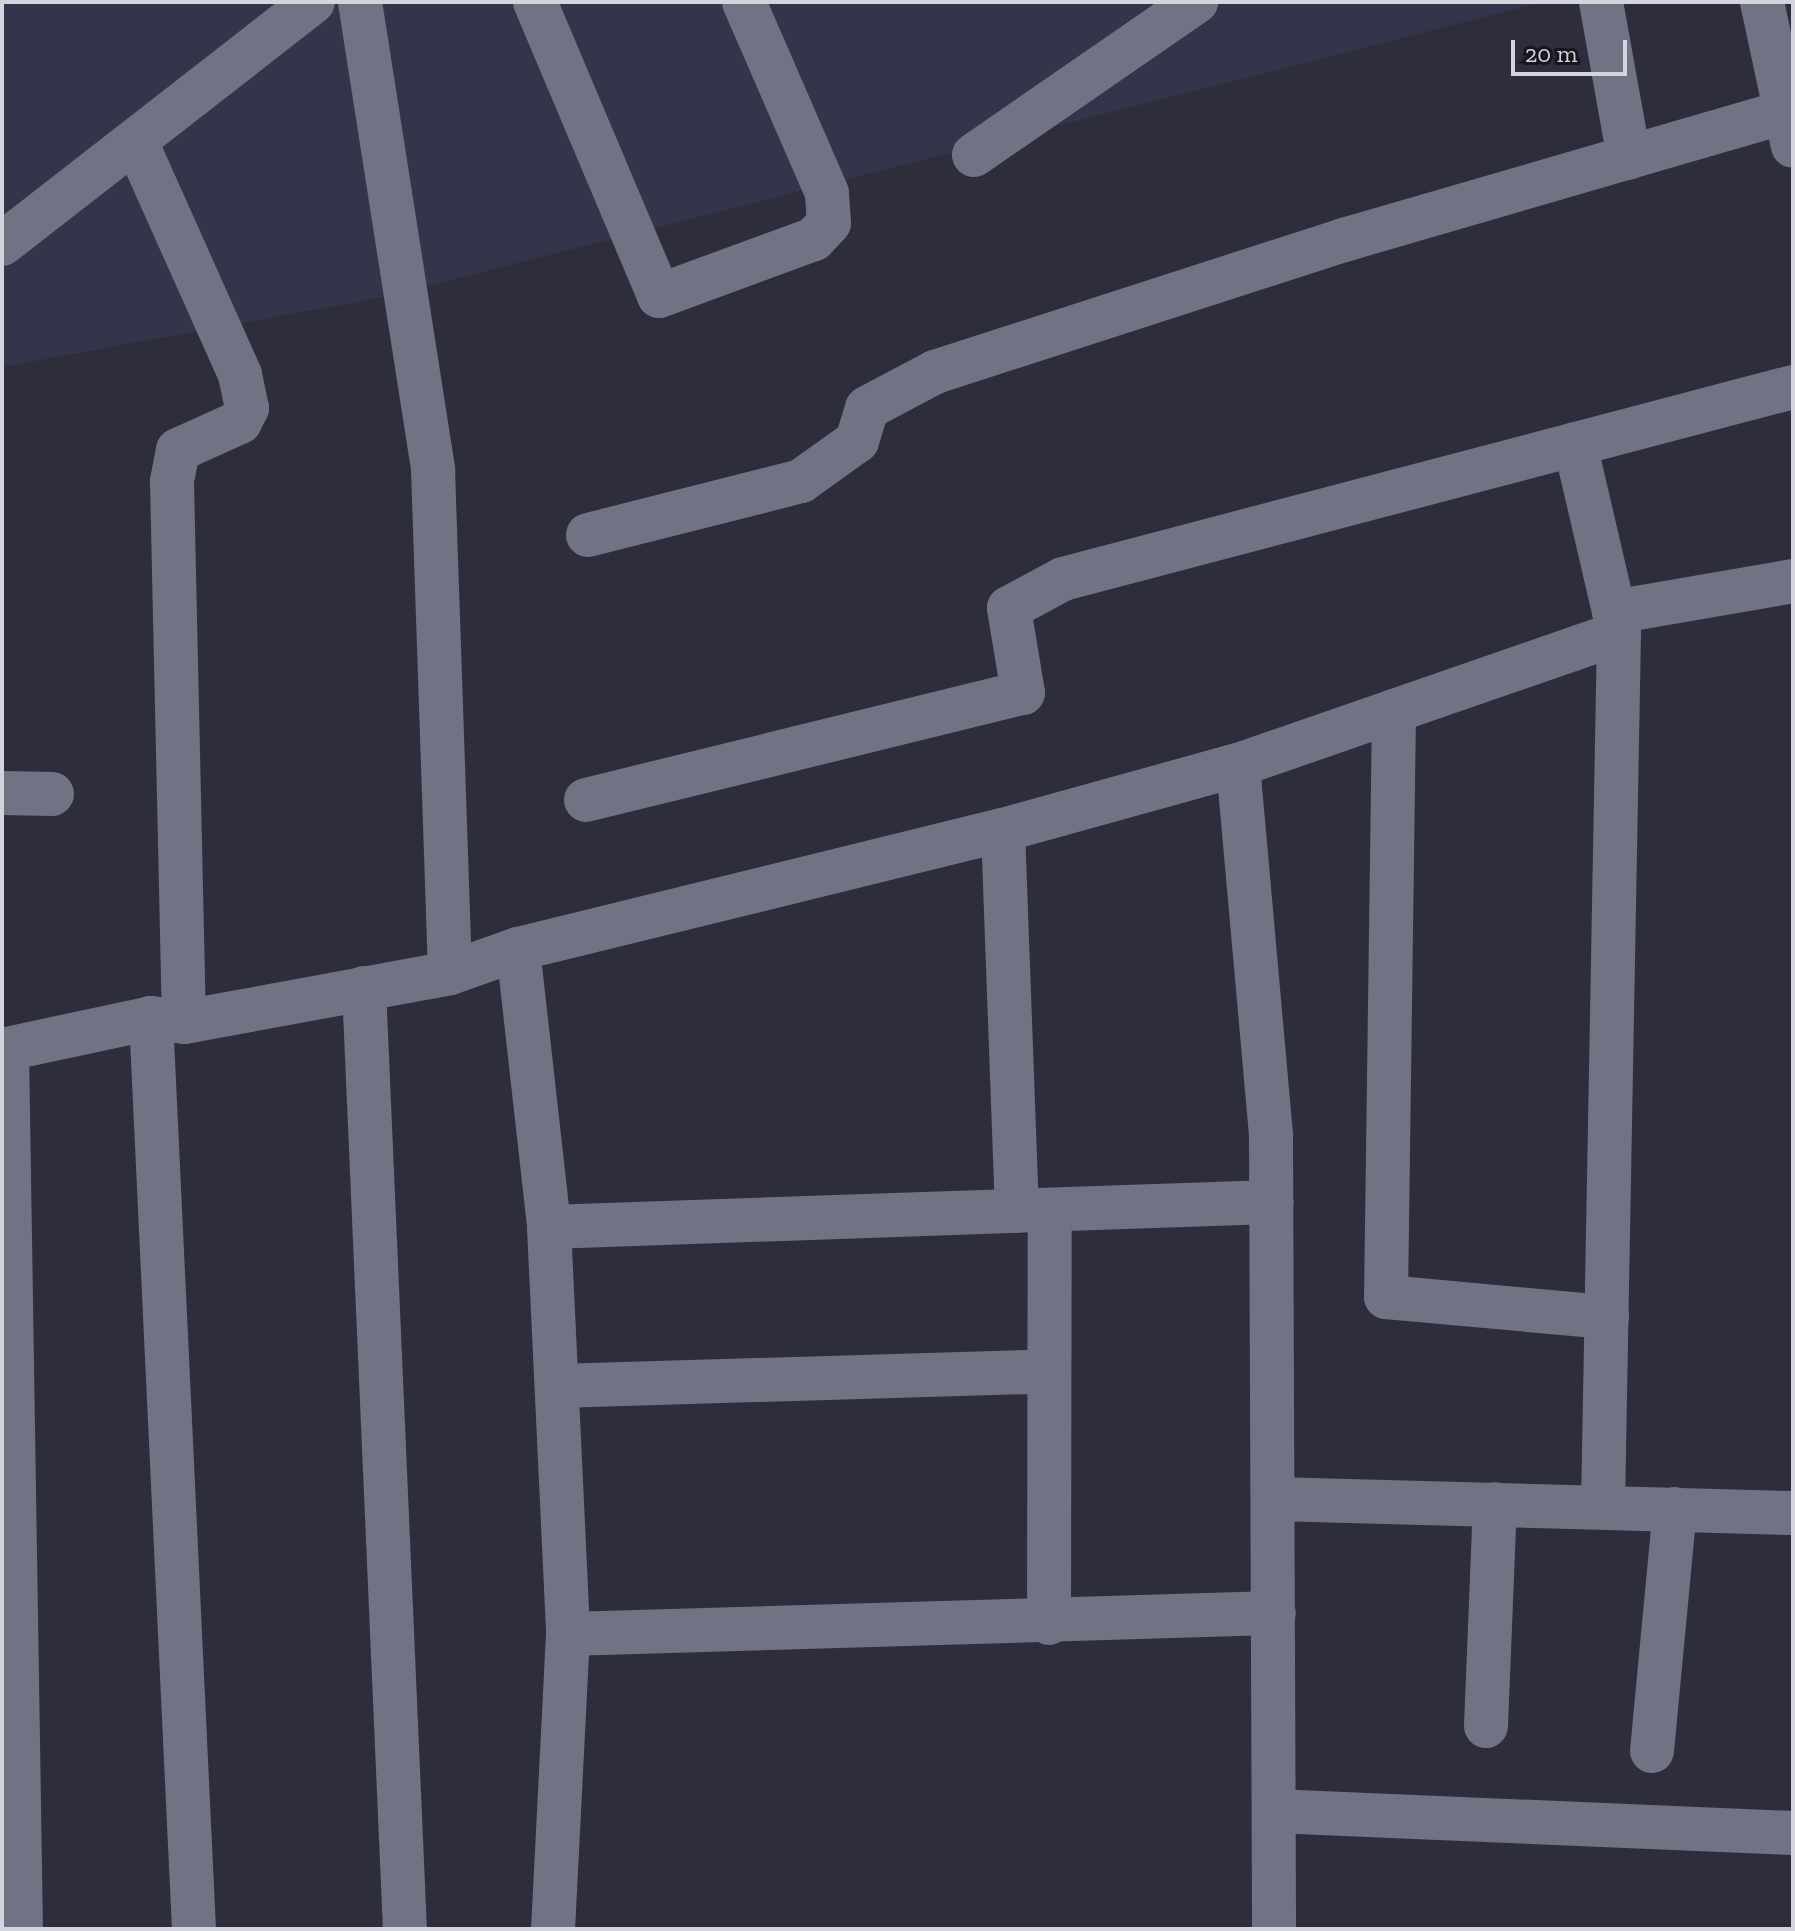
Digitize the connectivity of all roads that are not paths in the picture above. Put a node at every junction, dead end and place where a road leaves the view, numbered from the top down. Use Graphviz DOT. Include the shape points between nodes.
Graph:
graph roads {
  1 [pos="313,2"];
  2 [pos="360,2"];
  3 [pos="535,2"];
  4 [pos="744,2"];
  5 [pos="1601,2"];
  6 [pos="1762,2"];
  7 [pos="1180,7"];
  8 [pos="1789,129"];
  9 [pos="136,142"];
  10 [pos="974,155"];
  11 [pos="1629,157"];
  12 [pos="2,244"];
  13 [pos="1793,387"];
  14 [pos="1575,444"];
  15 [pos="588,535"];
  16 [pos="1793,581"];
  17 [pos="1616,622"];
  18 [pos="1394,711"];
  19 [pos="1238,765"];
  20 [pos="2,793"];
  21 [pos="52,794"];
  22 [pos="586,800"];
  23 [pos="1003,830"];
  24 [pos="518,949"];
  25 [pos="450,973"];
  26 [pos="364,988"];
  27 [pos="168,1020"];
  28 [pos="4,1050"];
  29 [pos="1272,1202"];
  30 [pos="1034,1210"];
  31 [pos="549,1227"];
  32 [pos="1607,1317"];
  33 [pos="1049,1371"];
  34 [pos="557,1386"];
  35 [pos="1274,1499"];
  36 [pos="1495,1504"];
  37 [pos="1603,1507"];
  38 [pos="1675,1509"];
  39 [pos="1793,1513"];
  40 [pos="1274,1613"];
  41 [pos="1049,1623"];
  42 [pos="568,1634"];
  43 [pos="1486,1726"];
  44 [pos="1652,1751"];
  45 [pos="1274,1811"];
  46 [pos="1793,1833"];
  47 [pos="21,1929"];
  48 [pos="194,1929"];
  49 [pos="405,1929"];
  50 [pos="553,1929"];
  51 [pos="1274,1929"];
  1 -- 9 [label="street"];
  2 -- 25 [label="street" via="433,470"];
  3 -- 4 [label="street" via="659,296 814,239 829,223 827,193"];
  5 -- 11 [label="street"];
  6 -- 8 [label="street"];
  7 -- 10 [label="street"];
  8 -- 11 [label="street"];
  9 -- 12 [label="street"];
  9 -- 27 [label="street" via="240,375 247,408 240,422 178,450 172,482"];
  11 -- 15 [label="street" via="935,372 867,408 857,441 801,481"];
  13 -- 14 [label="street"];
  14 -- 17 [label="street"];
  14 -- 22 [label="street" via="1063,579 1009,608 1023,693"];
  16 -- 17 [label="street"];
  17 -- 18 [label="street"];
  17 -- 32 [label="street"];
  18 -- 19 [label="street"];
  18 -- 32 [label="street" via="1386,1297"];
  19 -- 23 [label="street"];
  19 -- 29 [label="street"];
  20 -- 21 [label="street"];
  23 -- 24 [label="street"];
  23 -- 30 [label="street"];
  24 -- 25 [label="street"];
  24 -- 31 [label="street"];
  25 -- 26 [label="street"];
  26 -- 27 [label="street"];
  26 -- 49 [label="street"];
  27 -- 28 [label="street"];
  27 -- 48 [label="street"];
  28 -- 47 [label="street"];
  29 -- 30 [label="street"];
  29 -- 35 [label="street"];
  30 -- 31 [label="street"];
  30 -- 33 [label="street"];
  31 -- 34 [label="street"];
  32 -- 37 [label="street"];
  33 -- 34 [label="street"];
  33 -- 41 [label="street"];
  34 -- 42 [label="street"];
  35 -- 36 [label="street"];
  35 -- 40 [label="street"];
  36 -- 37 [label="street"];
  36 -- 43 [label="street"];
  37 -- 38 [label="street"];
  38 -- 39 [label="street"];
  38 -- 44 [label="street"];
  40 -- 41 [label="street"];
  40 -- 45 [label="street"];
  41 -- 42 [label="street"];
  42 -- 50 [label="street"];
  45 -- 46 [label="street"];
  45 -- 51 [label="street"];
}
